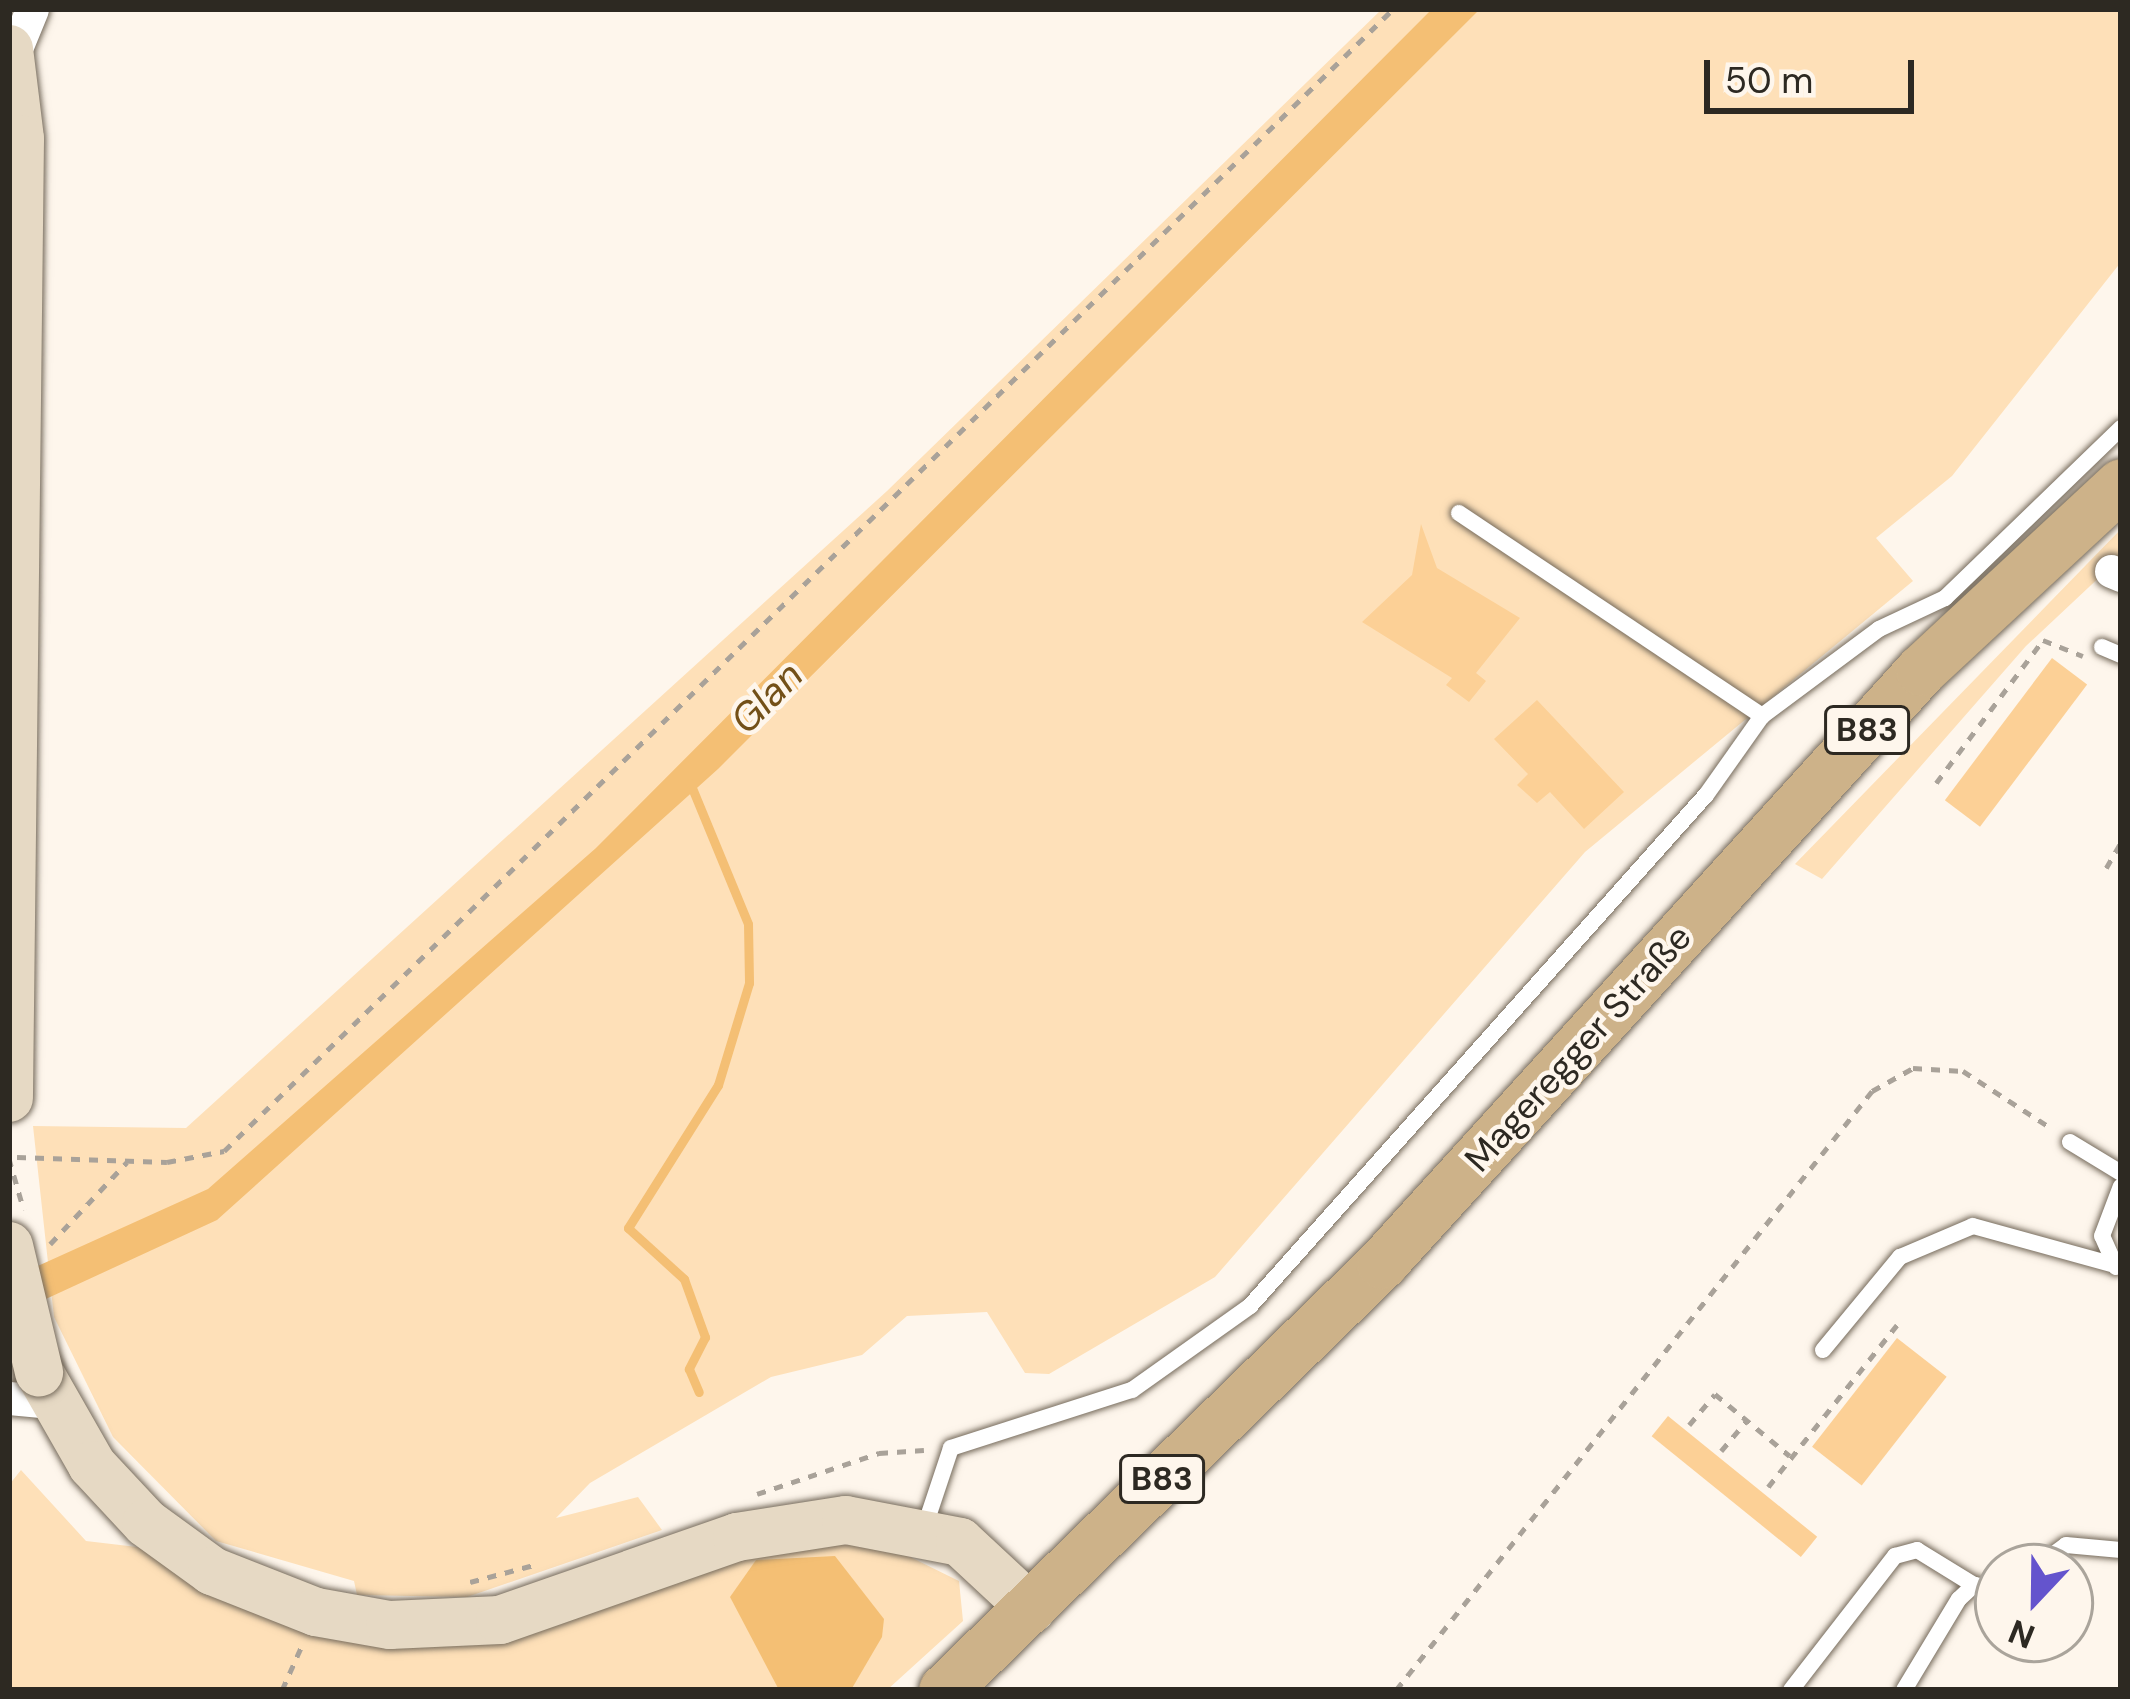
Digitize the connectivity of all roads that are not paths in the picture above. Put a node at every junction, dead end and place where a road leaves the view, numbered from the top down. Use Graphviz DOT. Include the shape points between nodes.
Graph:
graph roads {
  1 [pos="32,9"];
  2 [pos="10,53"];
  3 [pos="2121,428"];
  4 [pos="2121,484"];
  5 [pos="1459,514"];
  6 [pos="2102,647"];
  7 [pos="2121,655"];
  8 [pos="1762,716"];
  9 [pos="9,1098"];
  10 [pos="2070,1142"];
  11 [pos="2121,1173"];
  12 [pos="2121,1186"];
  13 [pos="17,1235"];
  14 [pos="2116,1267"];
  15 [pos="1822,1350"];
  16 [pos="33,1391"];
  17 [pos="924,1530"];
  18 [pos="1974,1586"];
  19 [pos="1032,1609"];
  20 [pos="1797,1688"];
  21 [pos="944,1690"];
  22 [pos="1904,1690"];
  1 -- 2 [label="street"];
  2 -- 9 [label="street"];
  3 -- 8 [label="lane" via="1945,598 1880,629"];
  4 -- 19 [label="main road, Mageregger Straße / B83" via="1979,610 1382,1263"];
  5 -- 8 [label="lane"];
  6 -- 7 [label="lane"];
  8 -- 17 [label="lane" via="1706,795 1250,1306 1132,1390 951,1448"];
  10 -- 11 [label="lane"];
  12 -- 14 [label="lane" via="2102,1236"];
  13 -- 16 [label="street, bridge"];
  14 -- 15 [label="lane" via="1973,1226 1900,1257"];
  16 -- 17 [label="street" via="146,1523 212,1571 316,1612 390,1625 500,1620 773,1526 846,1520"];
  17 -- 19 [label="street" via="977,1552"];
  18 -- 20 [label="lane" via="1917,1550 1895,1556"];
  18 -- 22 [label="lane"];
  19 -- 21 [label="main road, Mageregger Straße / B83"];
}
